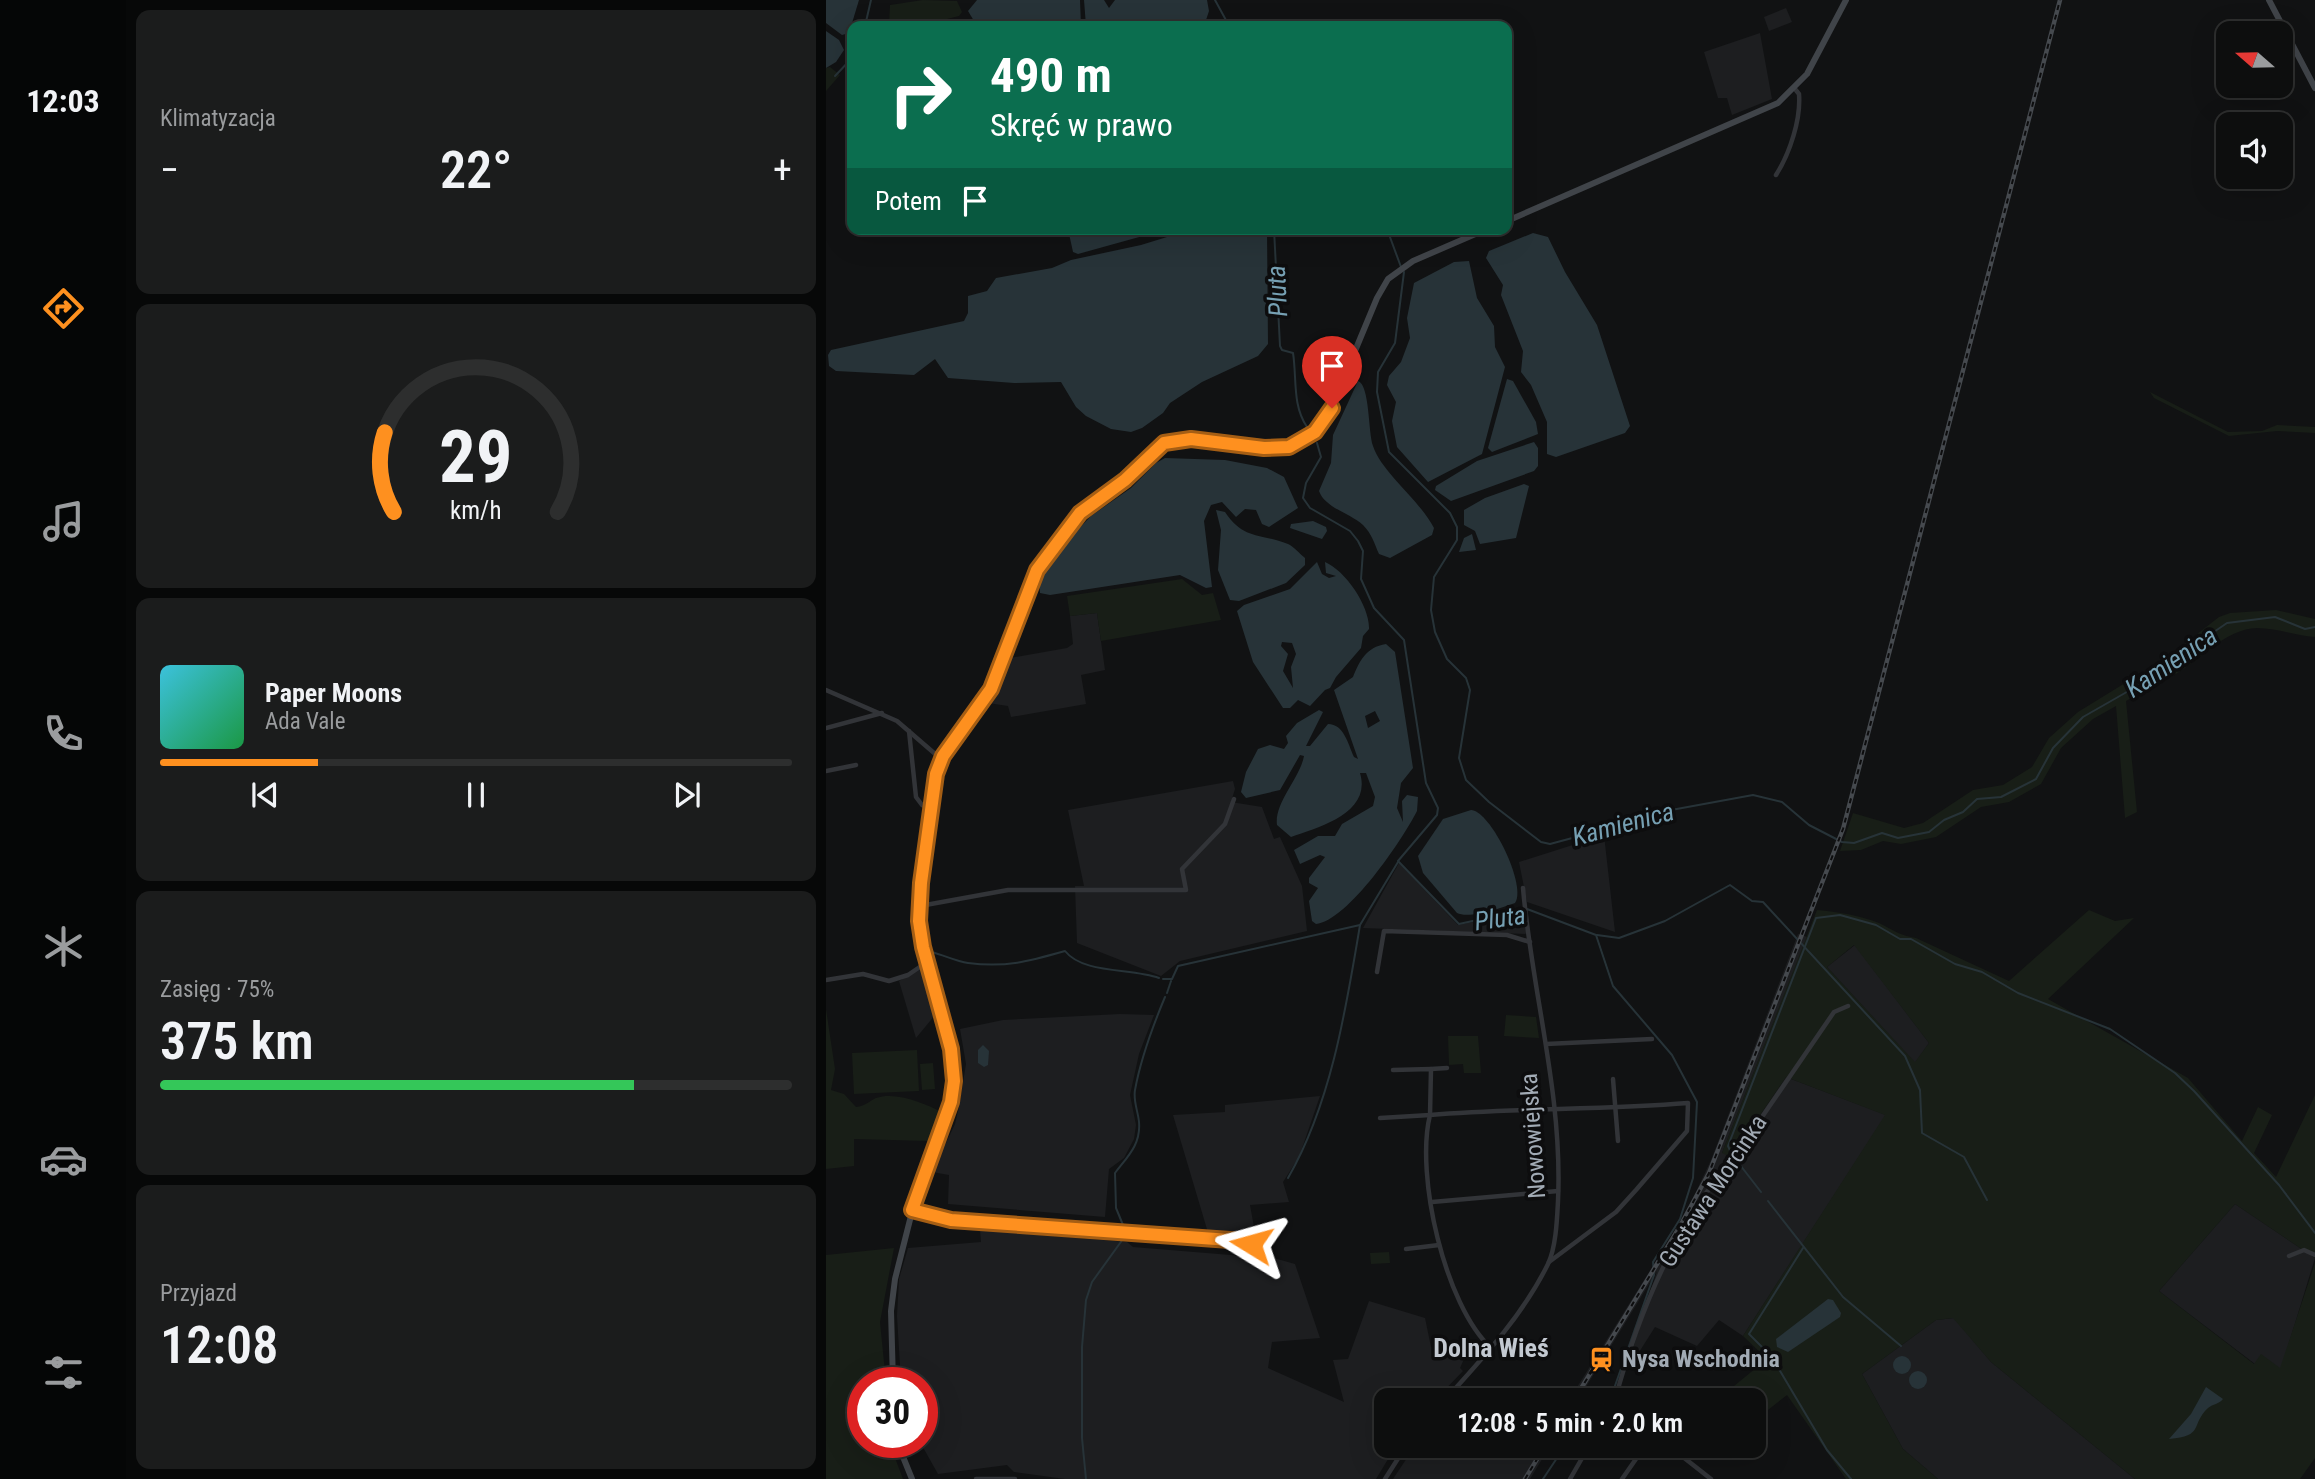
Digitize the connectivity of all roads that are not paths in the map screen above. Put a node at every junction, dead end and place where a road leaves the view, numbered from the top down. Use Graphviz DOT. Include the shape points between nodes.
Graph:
graph roads {
  1 [pos="1846,0"];
  2 [pos="2269,0"];
  3 [pos="1795,89"];
  4 [pos="2315,89"];
  5 [pos="1776,175"];
  6 [pos="1512,219"];
  7 [pos="1474,235"];
  8 [pos="826,690"];
  9 [pos="882,713"];
  10 [pos="826,728"];
  11 [pos="909,730"];
  12 [pos="941,759"];
  13 [pos="856,765"];
  14 [pos="826,771"];
  15 [pos="1234,799"];
  16 [pos="931,808"];
  17 [pos="1523,888"];
  18 [pos="919,906"];
  19 [pos="1531,942"];
  20 [pos="927,962"];
  21 [pos="1377,972"];
  22 [pos="826,980"];
  23 [pos="1848,1006"];
  24 [pos="1651,1040"];
  25 [pos="1546,1044"];
  26 [pos="1447,1068"];
  27 [pos="1431,1069"];
  28 [pos="1393,1070"];
  29 [pos="1613,1079"];
  30 [pos="1615,1109"];
  31 [pos="1555,1110"];
  32 [pos="1430,1115"];
  33 [pos="1380,1118"];
  34 [pos="1618,1141"];
  35 [pos="1558,1191"];
  36 [pos="1432,1202"];
  37 [pos="912,1210"];
  38 [pos="1251,1244"];
  39 [pos="1439,1245"];
  40 [pos="1406,1249"];
  41 [pos="2315,1255"];
  42 [pos="2289,1256"];
  43 [pos="1549,1262"];
  44 [pos="1491,1348"];
  45 [pos="893,1367"];
  46 [pos="1455,1388"];
  47 [pos="1619,1388"];
  48 [pos="903,1458"];
  49 [pos="1398,1458"];
  50 [pos="1582,1458"];
  51 [pos="1636,1458"];
  52 [pos="1684,1458"];
  53 [pos="912,1479"];
  54 [pos="976,1479"];
  55 [pos="1015,1479"];
  56 [pos="1385,1479"];
  57 [pos="1570,1479"];
  58 [pos="1622,1479"];
  59 [pos="1710,1479"];
  1 -- 3 [label="street"];
  2 -- 4 [label="street"];
  3 -- 5 [label="street" via="1798,110"];
  3 -- 6 [label="street" via="1758,113"];
  7 -- 12 [label="street" via="1401,268 1379,294 1332,408 1312,435 1293,446 1277,448 1170,441 1075,518 1033,579 988,695"];
  8 -- 9 [label="street"];
  9 -- 10 [label="street"];
  9 -- 11 [label="street"];
  11 -- 12 [label="street"];
  11 -- 16 [label="street" via="916,797"];
  12 -- 16 [label="street"];
  13 -- 14 [label="street"];
  15 -- 18 [label="street" via="1225,824 1182,869 1186,890 1008,890"];
  16 -- 18 [label="street"];
  17 -- 19 [label="street, Nowowiejska"];
  18 -- 20 [label="street"];
  19 -- 21 [label="street" via="1507,935 1384,931"];
  19 -- 25 [label="street, Nowowiejska"];
  20 -- 22 [label="street" via="889,981 863,974"];
  20 -- 37 [label="street" via="951,1049 954,1081 951,1102"];
  23 -- 47 [label="street, Gustawa Morcinka" via="1834,1012 1719,1173 1658,1275"];
  24 -- 25 [label="street, Nowowiejska"];
  25 -- 31 [label="street, Nowowiejska"];
  26 -- 27 [label="street"];
  27 -- 28 [label="street"];
  27 -- 32 [label="street"];
  29 -- 30 [label="street"];
  30 -- 31 [label="street"];
  30 -- 34 [label="street"];
  30 -- 43 [label="street" via="1688,1103 1688,1131 1616,1212"];
  31 -- 32 [label="street"];
  31 -- 35 [label="street, Nowowiejska"];
  32 -- 33 [label="street"];
  32 -- 36 [label="street" via="1426,1165"];
  35 -- 36 [label="street"];
  35 -- 43 [label="street, Nowowiejska"];
  36 -- 39 [label="street"];
  37 -- 38 [label="street" via="951,1220"];
  37 -- 45 [label="street" via="893,1294"];
  39 -- 40 [label="street"];
  39 -- 44 [label="street" via="1469,1319"];
  41 -- 42 [label="street" via="2304,1250"];
  43 -- 44 [label="street, Nowowiejska"];
  44 -- 46 [label="street, Nowowiejska"];
  48 -- 53 [label="street"];
  49 -- 56 [label="street"];
  50 -- 57 [label="street"];
  51 -- 58 [label="street"];
  52 -- 59 [label="street"];
  54 -- 55 [label="street"];
}
